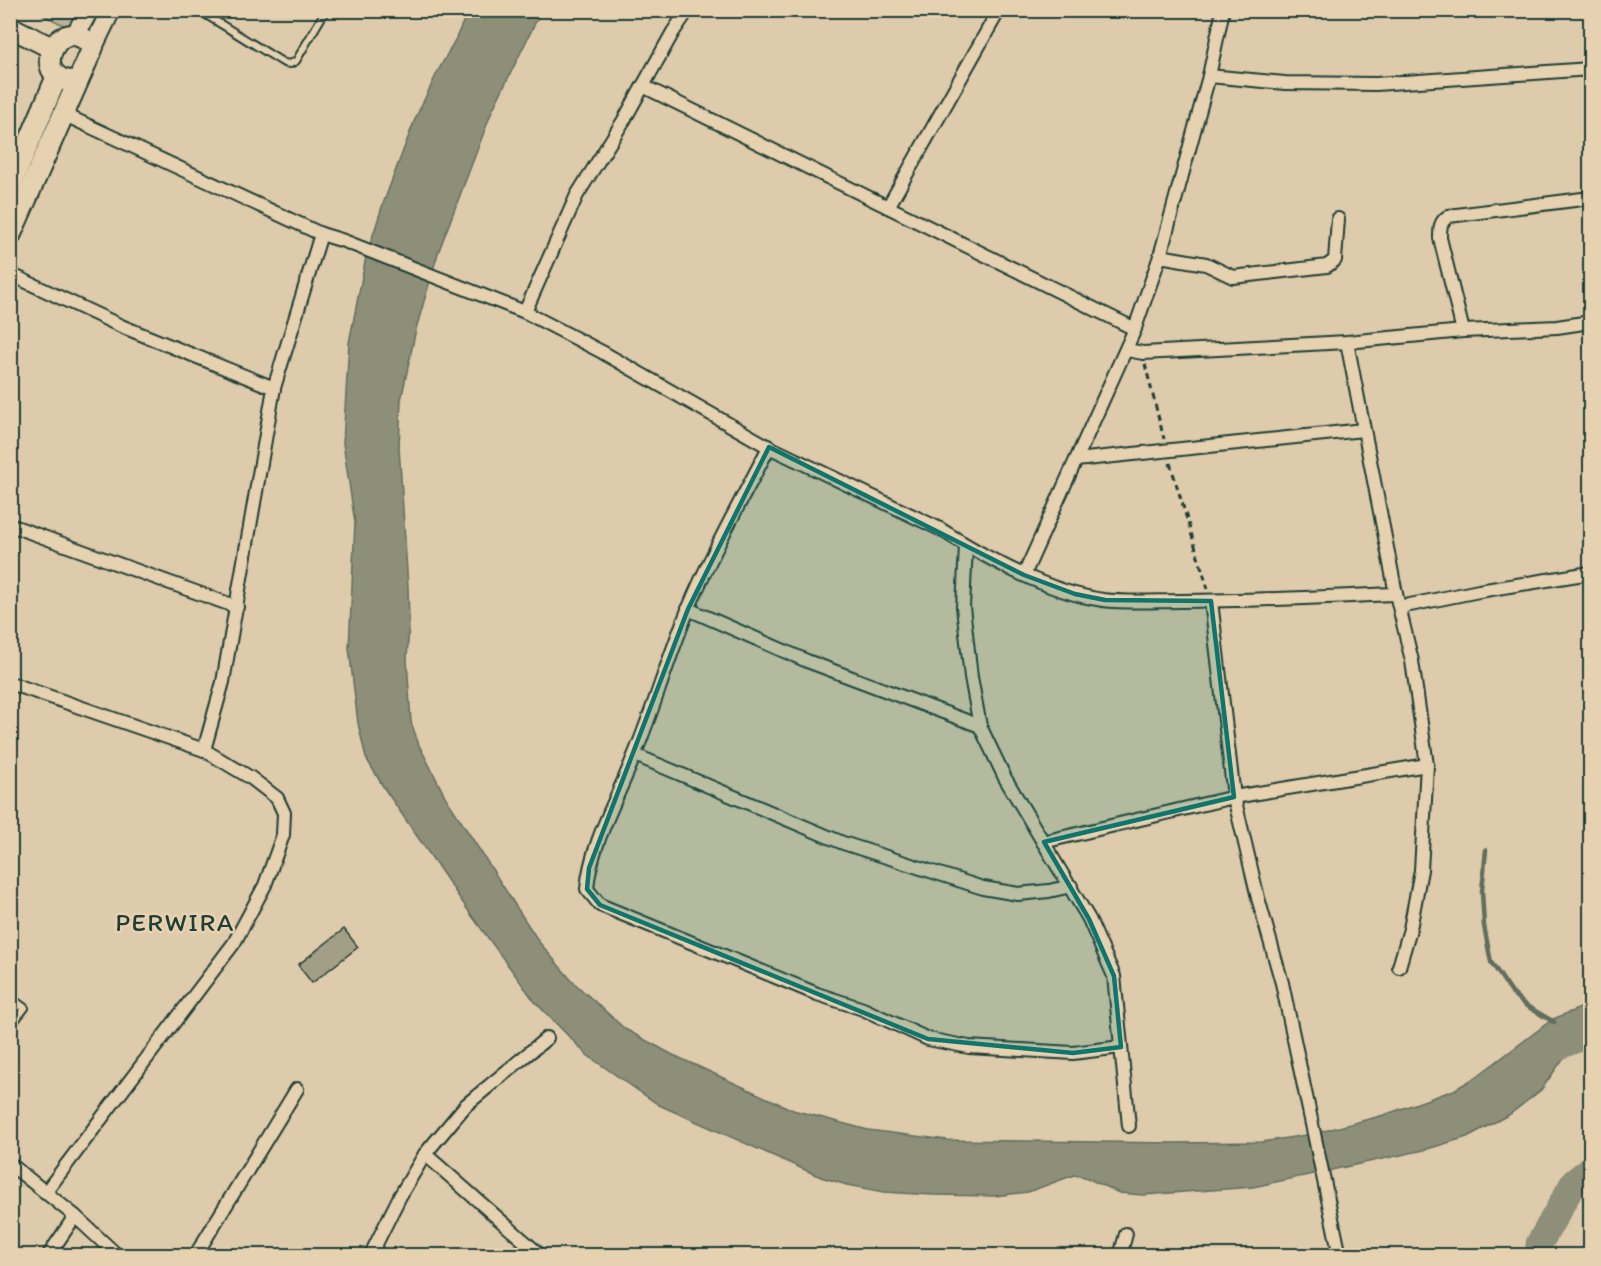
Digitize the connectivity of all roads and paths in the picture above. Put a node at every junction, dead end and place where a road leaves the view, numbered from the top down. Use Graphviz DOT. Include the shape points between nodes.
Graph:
graph roads {
  1 [pos="88,10"];
  2 [pos="111,10"];
  3 [pos="198,10"];
  4 [pos="326,10"];
  5 [pos="688,10"];
  6 [pos="999,10"];
  7 [pos="1223,10"];
  8 [pos="10,27"];
  9 [pos="75,35"];
  10 [pos="93,47"];
  11 [pos="52,48"];
  12 [pos="1590,69"];
  13 [pos="57,76"];
  14 [pos="1209,76"];
  15 [pos="77,81"];
  16 [pos="643,87"];
  17 [pos="63,114"];
  18 [pos="10,187"];
  19 [pos="1590,198"];
  20 [pos="888,207"];
  21 [pos="1338,219"];
  22 [pos="321,234"];
  23 [pos="10,236"];
  24 [pos="1160,256"];
  25 [pos="10,274"];
  26 [pos="525,312"];
  27 [pos="1590,322"];
  28 [pos="1135,329"];
  29 [pos="1463,331"];
  30 [pos="1347,342"];
  31 [pos="1127,350"];
  32 [pos="1143,353"];
  33 [pos="274,388"];
  34 [pos="1363,430"];
  35 [pos="769,447"];
  36 [pos="1167,452"];
  37 [pos="1076,460"];
  38 [pos="10,525"];
  39 [pos="966,546"];
  40 [pos="1590,573"];
  41 [pos="1024,575"];
  42 [pos="1396,594"];
  43 [pos="1211,601"];
  44 [pos="237,607"];
  45 [pos="1400,607"];
  46 [pos="688,609"];
  47 [pos="10,683"];
  48 [pos="980,726"];
  49 [pos="204,750"];
  50 [pos="635,755"];
  51 [pos="1427,765"];
  52 [pos="1234,797"];
  53 [pos="1043,842"];
  54 [pos="1071,886"];
  55 [pos="1399,967"];
  56 [pos="10,997"];
  57 [pos="10,1027"];
  58 [pos="547,1038"];
  59 [pos="1121,1047"];
  60 [pos="297,1089"];
  61 [pos="1129,1126"];
  62 [pos="425,1154"];
  63 [pos="10,1164"];
  64 [pos="45,1193"];
  65 [pos="75,1216"];
  66 [pos="1126,1234"];
  67 [pos="48,1256"];
  68 [pos="118,1256"];
  69 [pos="195,1256"];
  70 [pos="370,1256"];
  71 [pos="541,1256"];
  72 [pos="1120,1256"];
  73 [pos="1340,1256"];
  1 -- 9 [label="main road"];
  2 -- 10 [label="main road"];
  3 -- 4 [label="lane" via="290,64 296,61"];
  5 -- 16 [label="street"];
  6 -- 20 [label="street"];
  7 -- 14 [label="street"];
  8 -- 11 [label="highway"];
  9 -- 10 [label="highway"];
  9 -- 11 [label="highway" via="57,41"];
  10 -- 15 [label="highway"];
  11 -- 13 [label="highway" via="50,66"];
  12 -- 14 [label="street" via="1376,84 1285,83"];
  13 -- 15 [label="highway"];
  13 -- 18 [label="highway"];
  14 -- 24 [label="street"];
  15 -- 17 [label="highway"];
  16 -- 20 [label="street"];
  16 -- 26 [label="street" via="577,195"];
  17 -- 22 [label="street"];
  17 -- 23 [label="highway"];
  19 -- 29 [label="street" via="1449,216 1441,222 1440,238"];
  20 -- 28 [label="street"];
  21 -- 24 [label="street" via="1335,260 1327,266 1233,277 1206,264"];
  22 -- 26 [label="street"];
  22 -- 33 [label="street"];
  24 -- 28 [label="street"];
  25 -- 33 [label="street" via="121,326"];
  26 -- 35 [label="street"];
  27 -- 29 [label="street"];
  28 -- 31 [label="street"];
  29 -- 30 [label="street"];
  30 -- 32 [label="street"];
  30 -- 34 [label="street"];
  31 -- 32 [label="street"];
  31 -- 37 [label="street"];
  32 -- 36 [label="path"];
  33 -- 44 [label="street"];
  34 -- 36 [label="street"];
  34 -- 42 [label="street"];
  35 -- 39 [label="street" via="940,529"];
  35 -- 46 [label="street"];
  36 -- 37 [label="street"];
  36 -- 43 [label="path"];
  37 -- 41 [label="street"];
  38 -- 44 [label="street"];
  39 -- 41 [label="street"];
  39 -- 48 [label="street" via="963,606"];
  40 -- 45 [label="street"];
  41 -- 43 [label="street" via="1075,594 1105,600"];
  42 -- 43 [label="street"];
  42 -- 45 [label="street"];
  43 -- 52 [label="street"];
  44 -- 49 [label="street" via="223,682"];
  45 -- 51 [label="street"];
  46 -- 48 [label="street" via="807,661"];
  46 -- 50 [label="street"];
  47 -- 49 [label="street"];
  48 -- 53 [label="street"];
  49 -- 64 [label="street" via="277,798 284,813 280,845 265,885 234,943"];
  50 -- 54 [label="street" via="843,843 983,888 1018,894"];
  50 -- 59 [label="street" via="589,868 587,889 600,905 863,1009 928,1039 969,1047 1073,1053"];
  51 -- 52 [label="street"];
  51 -- 55 [label="street" via="1421,870"];
  52 -- 53 [label="street"];
  52 -- 73 [label="street" via="1282,983"];
  53 -- 54 [label="street"];
  54 -- 59 [label="street" via="1114,976"];
  56 -- 57 [label="lane" via="25,1008"];
  58 -- 62 [label="street" via="466,1105"];
  59 -- 61 [label="street"];
  60 -- 69 [label="street"];
  62 -- 70 [label="street"];
  62 -- 71 [label="street"];
  63 -- 64 [label="street"];
  64 -- 65 [label="street"];
  65 -- 67 [label="street"];
  65 -- 68 [label="street"];
  66 -- 72 [label="street"];
}
